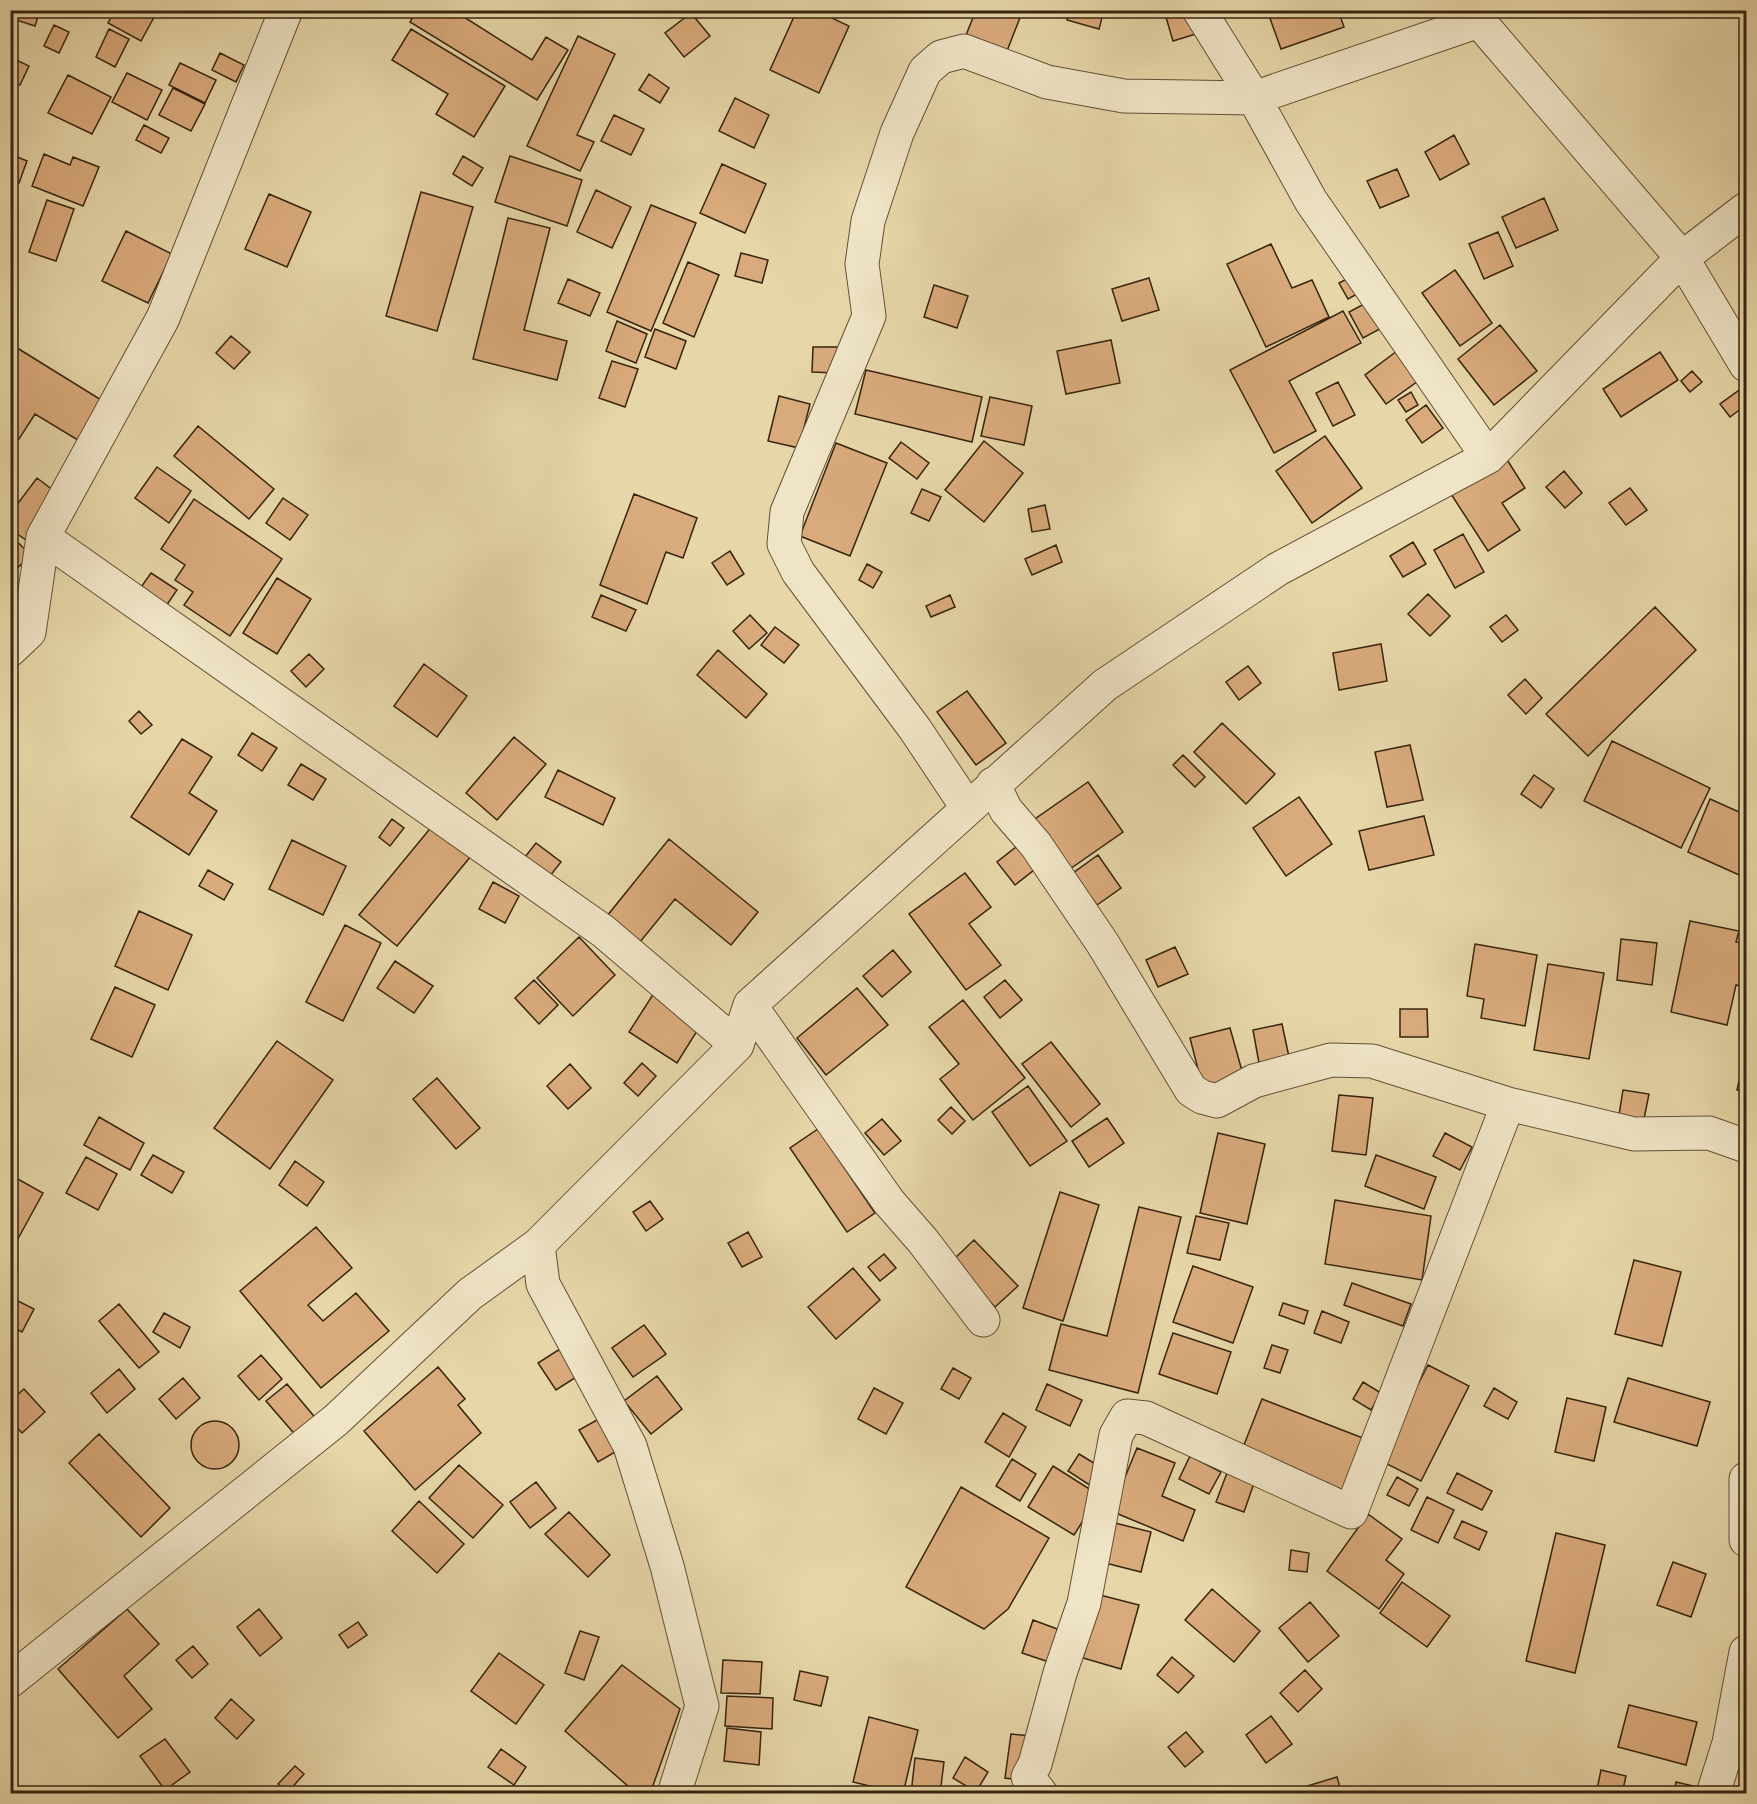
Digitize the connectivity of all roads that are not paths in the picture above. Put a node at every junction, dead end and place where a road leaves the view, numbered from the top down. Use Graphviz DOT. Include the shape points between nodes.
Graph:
graph roads {
  1 [pos="286,10"];
  2 [pos="1199,10"];
  3 [pos="1477,16"];
  4 [pos="1254,98"];
  5 [pos="1746,208"];
  6 [pos="1682,258"];
  7 [pos="1746,365"];
  8 [pos="1488,458"];
  9 [pos="43,537"];
  10 [pos="10,650"];
  11 [pos="993,784"];
  12 [pos="968,807"];
  13 [pos="750,1005"];
  14 [pos="737,1045"];
  15 [pos="1508,1104"];
  16 [pos="1746,1146"];
  17 [pos="538,1245"];
  18 [pos="983,1320"];
  19 [pos="1746,1479"];
  20 [pos="1746,1540"];
  21 [pos="1746,1652"];
  22 [pos="10,1681"];
  23 [pos="674,1794"];
  24 [pos="1041,1794"];
  25 [pos="1713,1794"];
  1 -- 9 [label="street" via="163,318"];
  2 -- 4 [label="street"];
  3 -- 4 [label="street"];
  3 -- 6 [label="street"];
  4 -- 8 [label="street" via="1311,201"];
  4 -- 12 [label="street" via="1124,96 1047,82 964,51 940,57 925,71 897,133 868,221 862,264 869,316 787,512 784,544 798,572"];
  5 -- 6 [label="street"];
  6 -- 7 [label="street"];
  6 -- 8 [label="street"];
  8 -- 11 [label="street" via="1278,569 1105,685"];
  9 -- 10 [label="street" via="29,632"];
  9 -- 14 [label="street" via="603,931"];
  11 -- 12 [label="street"];
  11 -- 15 [label="street" via="1006,810 1036,845 1103,944 1191,1090 1202,1097 1217,1101 1254,1081 1331,1060 1372,1061"];
  12 -- 13 [label="street"];
  13 -- 14 [label="street"];
  13 -- 18 [label="street" via="889,1202"];
  14 -- 17 [label="street"];
  15 -- 16 [label="street" via="1634,1134 1709,1133"];
  15 -- 24 [label="street" via="1352,1512 1146,1418 1127,1416 1116,1435 1084,1604 1028,1777"];
  17 -- 22 [label="street" via="470,1294 336,1420"];
  17 -- 23 [label="street" via="543,1284 630,1446 673,1588 702,1706"];
  19 -- 20 [label="street"];
  21 -- 25 [label="street" via="1729,1743"];
}
